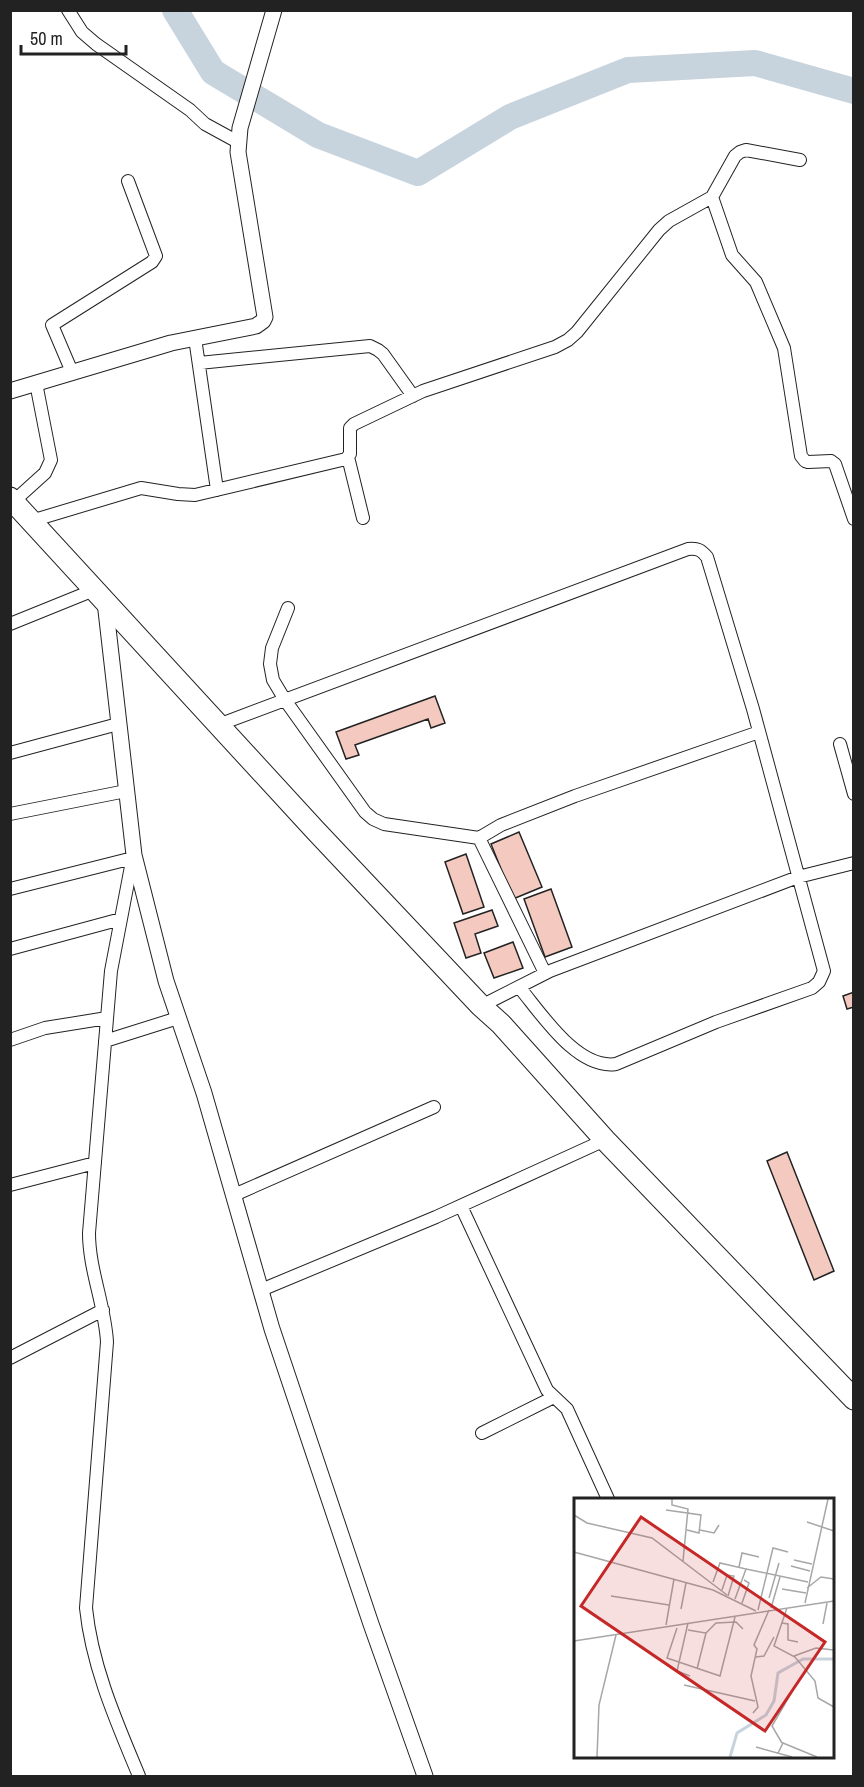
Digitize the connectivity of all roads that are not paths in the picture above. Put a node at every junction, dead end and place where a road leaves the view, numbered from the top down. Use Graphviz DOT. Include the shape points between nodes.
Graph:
graph roads {
  1 [pos="68,10"];
  2 [pos="274,10"];
  3 [pos="239,135"];
  4 [pos="800,160"];
  5 [pos="128,181"];
  6 [pos="712,197"];
  7 [pos="195,338"];
  8 [pos="199,363"];
  9 [pos="72,372"];
  10 [pos="36,383"];
  11 [pos="10,391"];
  12 [pos="413,396"];
  13 [pos="348,457"];
  14 [pos="217,490"];
  15 [pos="17,508"];
  16 [pos="363,518"];
  17 [pos="854,519"];
  18 [pos="100,596"];
  19 [pos="288,608"];
  20 [pos="10,624"];
  21 [pos="285,700"];
  22 [pos="118,724"];
  23 [pos="218,725"];
  24 [pos="759,732"];
  25 [pos="840,744"];
  26 [pos="10,753"];
  27 [pos="126,791"];
  28 [pos="854,794"];
  29 [pos="10,814"];
  30 [pos="479,838"];
  31 [pos="133,856"];
  32 [pos="854,863"];
  33 [pos="798,877"];
  34 [pos="10,889"];
  35 [pos="121,919"];
  36 [pos="10,949"];
  37 [pos="545,973"];
  38 [pos="519,987"];
  39 [pos="481,1006"];
  40 [pos="107,1018"];
  41 [pos="178,1018"];
  42 [pos="10,1040"];
  43 [pos="105,1041"];
  44 [pos="434,1107"];
  45 [pos="606,1140"];
  46 [pos="95,1163"];
  47 [pos="10,1185"];
  48 [pos="234,1195"];
  49 [pos="460,1206"];
  50 [pos="261,1290"];
  51 [pos="103,1310"];
  52 [pos="10,1358"];
  53 [pos="554,1397"];
  54 [pos="854,1399"];
  55 [pos="482,1433"];
  56 [pos="608,1498"];
  57 [pos="139,1776"];
  58 [pos="426,1776"];
  1 -- 3 [label="street" via="82,32 96,44 205,124"];
  2 -- 3 [label="street"];
  3 -- 7 [label="street" via="238,152 265,317 256,326"];
  4 -- 6 [label="street" via="740,152"];
  5 -- 9 [label="street" via="156,256 52,325"];
  6 -- 12 [label="street" via="659,230 568,340"];
  6 -- 17 [label="street" via="732,255 756,282 784,348 801,456 808,462 835,464"];
  7 -- 8 [label="street"];
  7 -- 9 [label="street"];
  8 -- 12 [label="street" via="370,346 383,354"];
  8 -- 14 [label="street"];
  9 -- 10 [label="street"];
  10 -- 11 [label="street"];
  10 -- 15 [label="street" via="51,460"];
  12 -- 13 [label="street" via="352,425"];
  13 -- 14 [label="street"];
  13 -- 16 [label="street"];
  14 -- 15 [label="street" via="186,495 141,488"];
  15 -- 18 [label="highway"];
  18 -- 20 [label="street"];
  18 -- 22 [label="street"];
  18 -- 23 [label="highway"];
  19 -- 21 [label="street" via="270,664 273,680"];
  21 -- 23 [label="street"];
  21 -- 24 [label="street" via="696,548 707,557"];
  21 -- 30 [label="street" via="372,819 394,826"];
  22 -- 26 [label="street"];
  22 -- 27 [label="street"];
  23 -- 39 [label="highway"];
  24 -- 30 [label="street" via="564,800"];
  24 -- 33 [label="street"];
  25 -- 28 [label="street"];
  27 -- 29 [label="street"];
  27 -- 31 [label="street"];
  30 -- 37 [label="street"];
  31 -- 34 [label="street"];
  31 -- 35 [label="street"];
  31 -- 41 [label="street"];
  32 -- 33 [label="street"];
  33 -- 37 [label="street"];
  33 -- 38 [label="street" via="824,971 812,988 608,1065 587,1059 564,1040"];
  35 -- 36 [label="street"];
  35 -- 40 [label="street"];
  37 -- 38 [label="street"];
  38 -- 39 [label="street"];
  39 -- 45 [label="highway"];
  40 -- 42 [label="street" via="45,1028"];
  40 -- 43 [label="street"];
  41 -- 43 [label="street"];
  41 -- 48 [label="street"];
  43 -- 46 [label="street"];
  44 -- 48 [label="street"];
  45 -- 49 [label="street"];
  45 -- 54 [label="highway"];
  46 -- 47 [label="street"];
  46 -- 51 [label="street" via="89,1243"];
  48 -- 50 [label="street"];
  49 -- 50 [label="street"];
  49 -- 53 [label="street" via="547,1390"];
  50 -- 58 [label="street" via="367,1613"];
  51 -- 52 [label="street"];
  51 -- 57 [label="street" via="107,1342 86,1608 94,1655"];
  53 -- 55 [label="street"];
  53 -- 56 [label="street" via="567,1409"];
}
